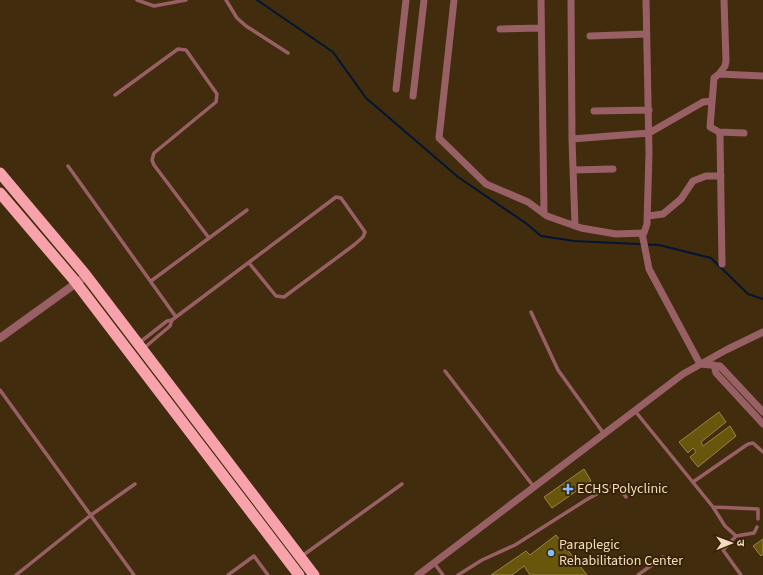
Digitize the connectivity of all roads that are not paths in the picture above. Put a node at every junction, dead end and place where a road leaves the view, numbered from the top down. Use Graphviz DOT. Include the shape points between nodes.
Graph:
graph roads {
  1 [pos="137,0"];
  2 [pos="186,0"];
  3 [pos="226,0"];
  4 [pos="406,0"];
  5 [pos="424,0"];
  6 [pos="454,0"];
  7 [pos="540,0"];
  8 [pos="571,0"];
  9 [pos="646,0"];
  10 [pos="724,0"];
  11 [pos="541,28"];
  12 [pos="500,29"];
  13 [pos="648,34"];
  14 [pos="590,36"];
  15 [pos="288,53"];
  16 [pos="719,74"];
  17 [pos="763,76"];
  18 [pos="396,90"];
  19 [pos="115,95"];
  20 [pos="413,96"];
  21 [pos="712,101"];
  22 [pos="649,110"];
  23 [pos="594,111"];
  24 [pos="719,132"];
  25 [pos="649,133"];
  26 [pos="744,133"];
  27 [pos="572,139"];
  28 [pos="68,166"];
  29 [pos="613,169"];
  30 [pos="573,170"];
  31 [pos="0,173"];
  32 [pos="721,176"];
  33 [pos="0,193"];
  34 [pos="247,210"];
  35 [pos="544,213"];
  36 [pos="648,216"];
  37 [pos="575,226"];
  38 [pos="642,233"];
  39 [pos="209,238"];
  40 [pos="249,263"];
  41 [pos="722,264"];
  42 [pos="86,276"];
  43 [pos="150,281"];
  44 [pos="76,283"];
  45 [pos="531,312"];
  46 [pos="176,317"];
  47 [pos="172,320"];
  48 [pos="763,332"];
  49 [pos="0,338"];
  50 [pos="140,347"];
  51 [pos="700,364"];
  52 [pos="714,365"];
  53 [pos="445,370"];
  54 [pos="0,390"];
  55 [pos="635,411"];
  56 [pos="763,412"];
  57 [pos="763,424"];
  58 [pos="604,434"];
  59 [pos="763,452"];
  60 [pos="693,482"];
  61 [pos="135,484"];
  62 [pos="402,484"];
  63 [pos="534,487"];
  64 [pos="626,497"];
  65 [pos="713,507"];
  66 [pos="91,515"];
  67 [pos="758,519"];
  68 [pos="757,526"];
  69 [pos="736,536"];
  70 [pos="301,557"];
  71 [pos="662,557"];
  72 [pos="434,563"];
  73 [pos="16,575"];
  74 [pos="134,575"];
  75 [pos="228,575"];
  76 [pos="268,575"];
  77 [pos="299,575"];
  78 [pos="314,575"];
  79 [pos="418,575"];
  80 [pos="443,575"];
  81 [pos="458,575"];
  82 [pos="638,575"];
  83 [pos="741,575"];
  1 -- 2 [label="lane" via="154,6"];
  3 -- 15 [label="lane" via="237,18 246,26"];
  4 -- 18 [label="street"];
  5 -- 20 [label="street"];
  6 -- 35 [label="street" via="439,138 486,184 528,202"];
  7 -- 11 [label="street"];
  8 -- 27 [label="street"];
  9 -- 13 [label="street"];
  10 -- 16 [label="street" via="726,61"];
  11 -- 12 [label="street"];
  11 -- 35 [label="street"];
  13 -- 14 [label="street"];
  13 -- 22 [label="street"];
  16 -- 17 [label="street"];
  16 -- 21 [label="street" via="714,78"];
  19 -- 39 [label="lane" via="182,48 217,94 216,102 154,153 152,160"];
  21 -- 24 [label="street" via="710,127"];
  21 -- 25 [label="street" via="703,102"];
  22 -- 23 [label="street"];
  22 -- 25 [label="street"];
  24 -- 26 [label="street"];
  24 -- 32 [label="street"];
  25 -- 27 [label="street"];
  25 -- 36 [label="street"];
  27 -- 30 [label="street"];
  28 -- 43 [label="lane"];
  29 -- 30 [label="street"];
  30 -- 37 [label="street"];
  31 -- 42 [label="highway"];
  32 -- 36 [label="street" via="706,176 692,181 681,199 663,214"];
  32 -- 41 [label="street"];
  33 -- 44 [label="highway"];
  34 -- 39 [label="lane"];
  35 -- 37 [label="street"];
  36 -- 38 [label="street" via="646,231"];
  37 -- 38 [label="street" via="616,234"];
  38 -- 51 [label="street" via="649,269"];
  39 -- 43 [label="lane"];
  40 -- 40 [label="lane" via="338,197 365,232 354,245 284,297 276,296"];
  40 -- 46 [label="lane"];
  42 -- 44 [label="street"];
  42 -- 50 [label="highway"];
  43 -- 46 [label="lane"];
  44 -- 49 [label="street"];
  44 -- 77 [label="highway"];
  45 -- 58 [label="lane" via="558,370"];
  46 -- 47 [label="lane"];
  47 -- 50 [label="lane" via="167,321"];
  47 -- 50 [label="lane" via="170,326"];
  48 -- 51 [label="street"];
  50 -- 70 [label="highway"];
  51 -- 52 [label="street"];
  51 -- 55 [label="street"];
  52 -- 56 [label="street" via="720,366"];
  52 -- 57 [label="street" via="716,374"];
  53 -- 63 [label="lane"];
  54 -- 66 [label="lane"];
  55 -- 58 [label="street"];
  55 -- 60 [label="lane"];
  58 -- 63 [label="street"];
  59 -- 60 [label="lane" via="753,443 748,444"];
  60 -- 65 [label="lane"];
  61 -- 66 [label="lane"];
  62 -- 70 [label="lane"];
  63 -- 72 [label="street"];
  64 -- 81 [label="lane" via="617,486 611,486 515,545 482,560"];
  65 -- 67 [label="lane" via="758,509"];
  65 -- 69 [label="lane" via="725,526"];
  66 -- 73 [label="lane"];
  66 -- 74 [label="lane"];
  68 -- 69 [label="lane" via="754,533"];
  69 -- 83 [label="lane" via="723,550"];
  70 -- 78 [label="highway"];
  71 -- 82 [label="lane"];
  72 -- 79 [label="street"];
  72 -- 80 [label="lane"];
  75 -- 76 [label="lane" via="254,556"];
}
